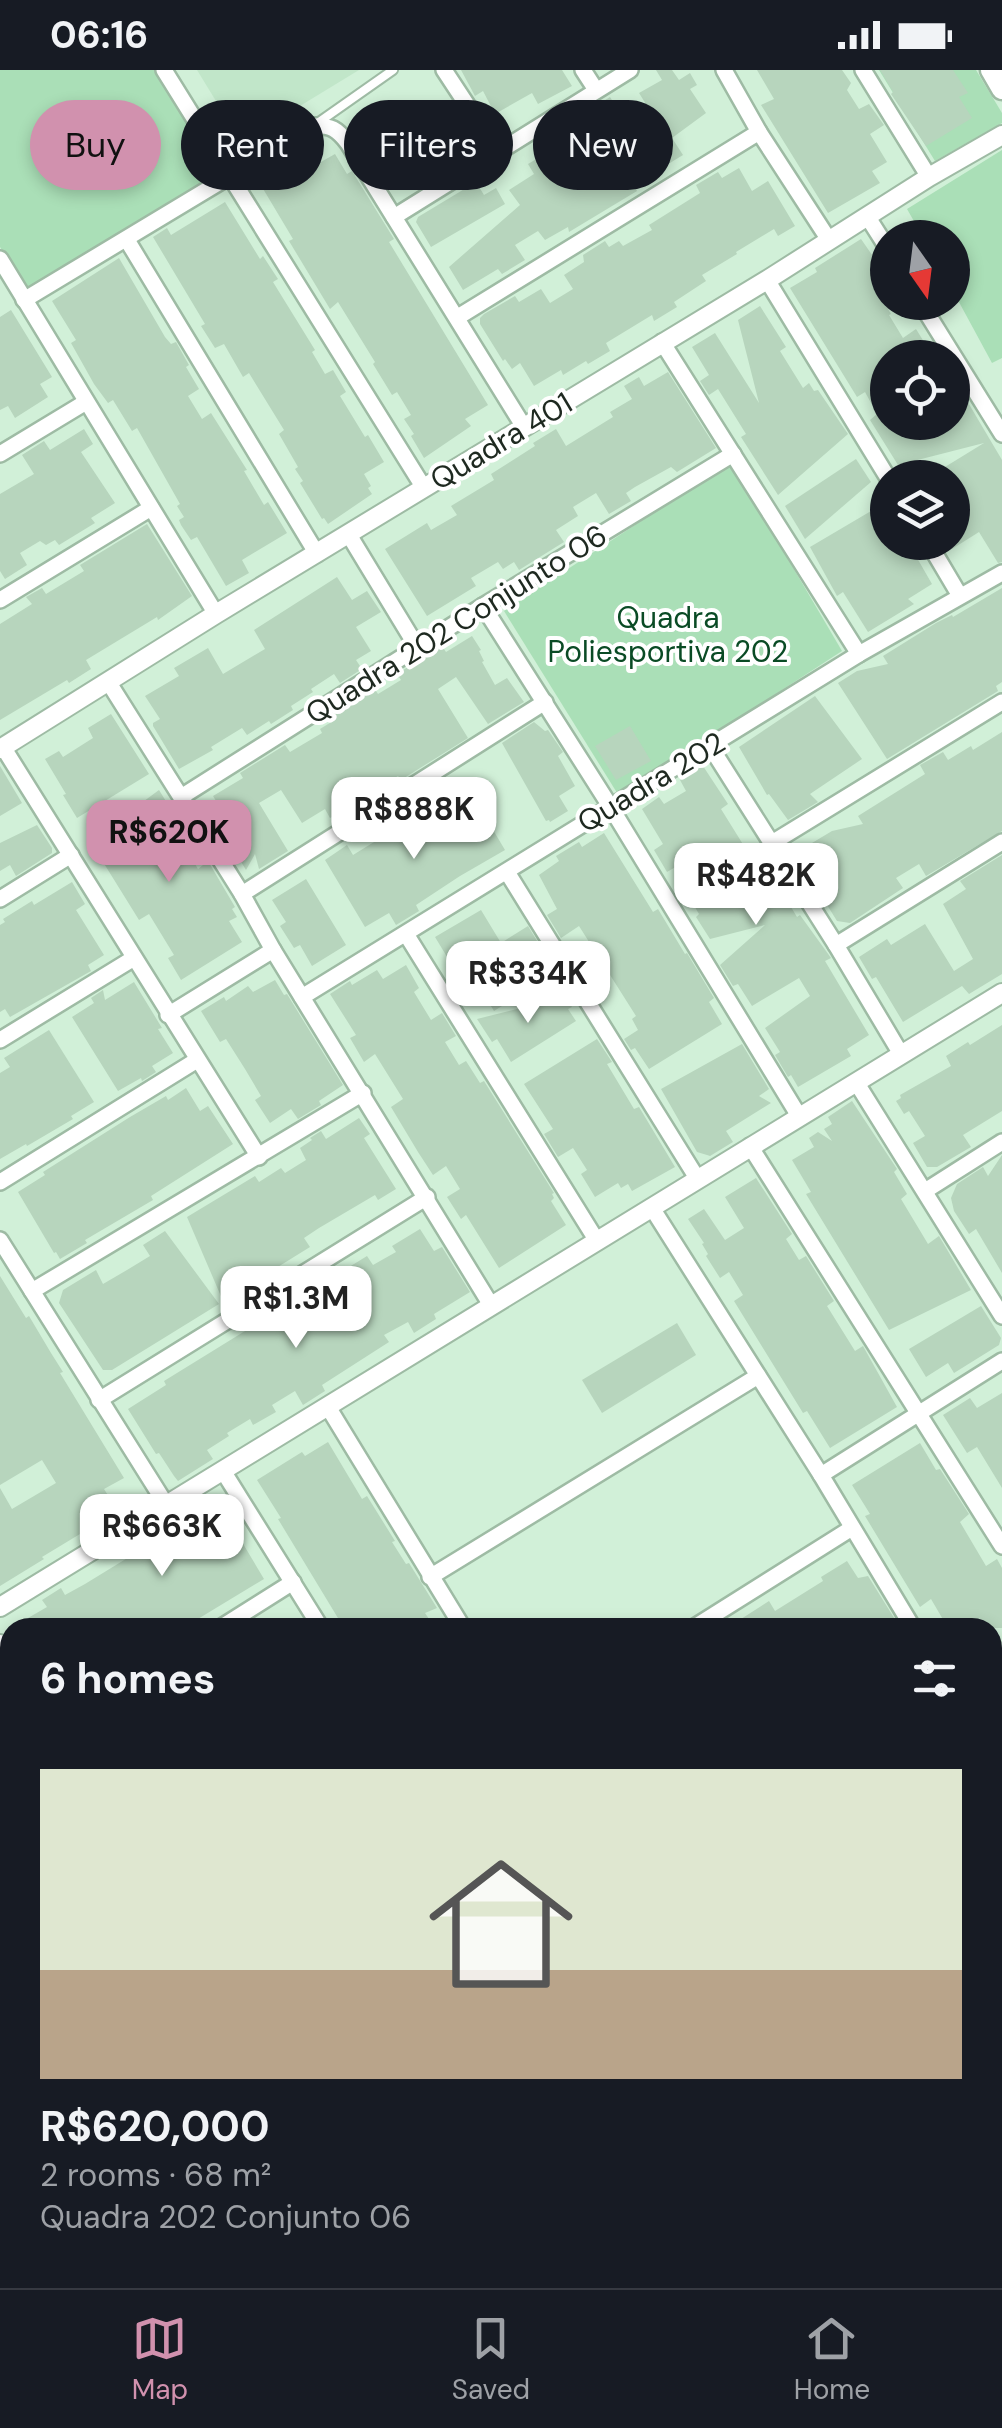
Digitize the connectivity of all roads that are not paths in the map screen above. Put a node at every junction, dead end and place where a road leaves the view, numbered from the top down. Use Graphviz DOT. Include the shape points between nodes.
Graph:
graph roads {
  1 [pos="164,70"];
  2 [pos="393,70"];
  3 [pos="444,70"];
  4 [pos="583,70"];
  5 [pos="630,70"];
  6 [pos="724,70"];
  7 [pos="863,70"];
  8 [pos="991,70"];
  9 [pos="1002,89"];
  10 [pos="596,90"];
  11 [pos="182,100"];
  12 [pos="464,100"];
  13 [pos="324,119"];
  14 [pos="324,125"];
  15 [pos="759,132"];
  16 [pos="1002,134"];
  17 [pos="513,143"];
  18 [pos="929,177"];
  19 [pos="206,190"];
  20 [pos="238,190"];
  21 [pos="436,190"];
  22 [pos="394,216"];
  23 [pos="867,216"];
  24 [pos="870,221"];
  25 [pos="126,240"];
  26 [pos="829,240"];
  27 [pos="0,259"];
  28 [pos="766,280"];
  29 [pos="24,300"];
  30 [pos="458,317"];
  31 [pos="931,320"];
  32 [pos="662,342"];
  33 [pos="86,402"];
  34 [pos="524,427"];
  35 [pos="1002,434"];
  36 [pos="0,454"];
  37 [pos="733,454"];
  38 [pos="877,460"];
  39 [pos="424,488"];
  40 [pos="151,508"];
  41 [pos="349,536"];
  42 [pos="318,554"];
  43 [pos="939,560"];
  44 [pos="1002,572"];
  45 [pos="960,596"];
  46 [pos="0,600"];
  47 [pos="483,606"];
  48 [pos="216,614"];
  49 [pos="417,648"];
  50 [pos="860,654"];
  51 [pos="109,683"];
  52 [pos="545,702"];
  53 [pos="1002,702"];
  54 [pos="710,746"];
  55 [pos="2,748"];
  56 [pos="181,798"];
  57 [pos="610,806"];
  58 [pos="1002,842"];
  59 [pos="772,843"];
  60 [pos="71,856"];
  61 [pos="507,872"];
  62 [pos="242,894"];
  63 [pos="0,899"];
  64 [pos="406,934"];
  65 [pos="836,945"];
  66 [pos="273,950"];
  67 [pos="134,958"];
  68 [pos="1002,992"];
  69 [pos="302,996"];
  70 [pos="168,1015"];
  71 [pos="0,1040"];
  72 [pos="901,1054"];
  73 [pos="196,1060"];
  74 [pos="856,1082"];
  75 [pos="363,1094"];
  76 [pos="799,1116"];
  77 [pos="1002,1142"];
  78 [pos="750,1146"];
  79 [pos="258,1158"];
  80 [pos="697,1178"];
  81 [pos="0,1182"];
  82 [pos="925,1191"];
  83 [pos="426,1197"];
  84 [pos="652,1208"];
  85 [pos="0,1240"];
  86 [pos="597,1241"];
  87 [pos="32,1291"];
  88 [pos="491,1304"];
  89 [pos="1002,1316"];
  90 [pos="1002,1361"];
  91 [pos="758,1376"];
  92 [pos="100,1400"];
  93 [pos="328,1407"];
  94 [pos="918,1415"];
  95 [pos="223,1471"];
  96 [pos="820,1475"];
  97 [pos="166,1506"];
  98 [pos="852,1528"];
  99 [pos="1002,1546"];
  100 [pos="430,1577"];
  101 [pos="293,1582"];
  102 [pos="0,1607"];
  103 [pos="236,1618"];
  104 [pos="315,1618"];
  105 [pos="457,1618"];
  106 [pos="709,1618"];
  107 [pos="907,1618"];
  1 -- 11 [label="street"];
  2 -- 13 [label="lane"];
  3 -- 12 [label="street"];
  4 -- 10 [label="street"];
  5 -- 10 [label="street"];
  6 -- 15 [label="street"];
  7 -- 18 [label="street"];
  8 -- 9 [label="main road"];
  10 -- 17 [label="street"];
  14 -- 22 [label="street" via="338,130"];
  15 -- 26 [label="street"];
  15 -- 30 [label="street"];
  16 -- 18 [label="street, Quadra 401"];
  18 -- 23 [label="street, Quadra 401"];
  19 -- 25 [label="street"];
  20 -- 39 [label="street"];
  21 -- 22 [label="street"];
  22 -- 30 [label="street"];
  23 -- 24 [label="street"];
  23 -- 26 [label="street, Quadra 401"];
  25 -- 29 [label="street"];
  25 -- 42 [label="street"];
  26 -- 28 [label="street, Quadra 401"];
  27 -- 29 [label="street"];
  28 -- 32 [label="street, Quadra 401"];
  28 -- 38 [label="street"];
  29 -- 33 [label="street"];
  30 -- 34 [label="street"];
  31 -- 35 [label="street"];
  32 -- 34 [label="street, Quadra 401"];
  32 -- 37 [label="street"];
  33 -- 36 [label="street"];
  33 -- 40 [label="street"];
  34 -- 39 [label="street, Quadra 401"];
  37 -- 47 [label="street, Quadra 202 Conjunto 06"];
  37 -- 50 [label="street"];
  39 -- 41 [label="street, Quadra 401"];
  40 -- 46 [label="street"];
  40 -- 48 [label="street"];
  41 -- 42 [label="street, Quadra 401"];
  41 -- 49 [label="street"];
  42 -- 48 [label="street, Quadra 401"];
  43 -- 45 [label="street"];
  44 -- 45 [label="street, Quadra 202"];
  45 -- 50 [label="street, Quadra 202"];
  47 -- 49 [label="street, Quadra 202 Conjunto 06"];
  47 -- 52 [label="street"];
  48 -- 51 [label="street, Quadra 401"];
  49 -- 56 [label="street, Quadra 202 Conjunto 06"];
  50 -- 54 [label="street, Quadra 202"];
  51 -- 55 [label="street, Quadra 401"];
  51 -- 56 [label="street"];
  52 -- 57 [label="street"];
  52 -- 62 [label="street"];
  53 -- 59 [label="street"];
  54 -- 57 [label="street, Quadra 202"];
  54 -- 59 [label="street"];
  55 -- 60 [label="street"];
  56 -- 62 [label="street"];
  57 -- 61 [label="street, Quadra 202"];
  57 -- 76 [label="street"];
  58 -- 65 [label="street"];
  59 -- 65 [label="street"];
  60 -- 63 [label="street"];
  60 -- 67 [label="street"];
  61 -- 64 [label="street, Quadra 202"];
  61 -- 80 [label="street"];
  62 -- 66 [label="street"];
  64 -- 69 [label="street, Quadra 202"];
  64 -- 86 [label="street"];
  65 -- 72 [label="street"];
  66 -- 69 [label="street"];
  66 -- 70 [label="street"];
  67 -- 70 [label="street"];
  67 -- 71 [label="street"];
  68 -- 72 [label="street"];
  69 -- 75 [label="street"];
  70 -- 73 [label="street"];
  72 -- 74 [label="street"];
  73 -- 79 [label="street"];
  73 -- 81 [label="street"];
  74 -- 76 [label="street"];
  74 -- 82 [label="street"];
  75 -- 79 [label="street"];
  75 -- 83 [label="street"];
  76 -- 78 [label="street"];
  77 -- 82 [label="street"];
  78 -- 80 [label="street"];
  78 -- 94 [label="street"];
  79 -- 87 [label="street"];
  80 -- 84 [label="street"];
  82 -- 89 [label="street"];
  83 -- 88 [label="street"];
  83 -- 92 [label="street"];
  84 -- 86 [label="street"];
  84 -- 91 [label="street"];
  85 -- 87 [label="street"];
  86 -- 88 [label="street"];
  87 -- 92 [label="street"];
  88 -- 93 [label="street"];
  90 -- 94 [label="street"];
  91 -- 96 [label="street"];
  91 -- 100 [label="street"];
  92 -- 97 [label="street"];
  93 -- 95 [label="street"];
  93 -- 100 [label="street"];
  94 -- 96 [label="street"];
  94 -- 99 [label="street"];
  95 -- 97 [label="street"];
  95 -- 101 [label="street"];
  96 -- 98 [label="street"];
  97 -- 102 [label="street"];
  98 -- 106 [label="street"];
  98 -- 107 [label="street"];
  100 -- 105 [label="street"];
  101 -- 103 [label="street"];
  101 -- 104 [label="street"];
}
